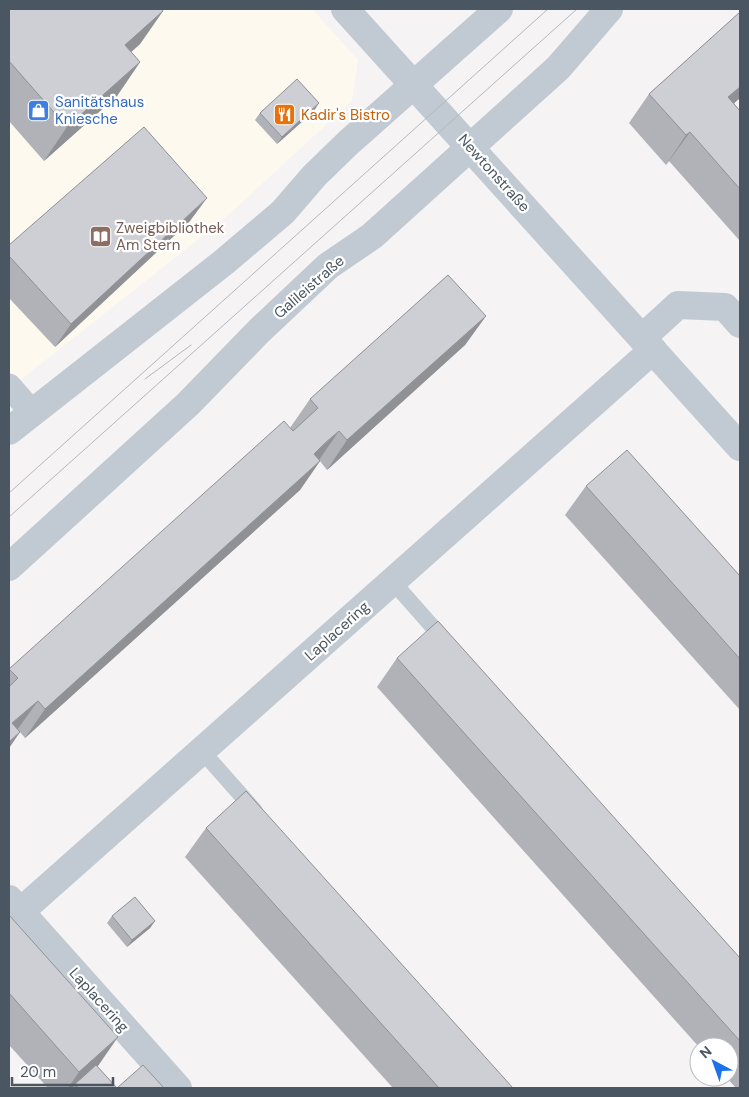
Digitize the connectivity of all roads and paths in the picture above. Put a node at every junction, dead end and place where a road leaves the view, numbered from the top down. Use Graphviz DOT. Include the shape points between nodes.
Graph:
graph roads {
  1 [pos="345,9"];
  2 [pos="499,9"];
  3 [pos="609,9"];
  4 [pos="414,85"];
  5 [pos="470,146"];
  6 [pos="740,324"];
  7 [pos="648,344"];
  8 [pos="9,386"];
  9 [pos="31,411"];
  10 [pos="9,431"];
  11 [pos="740,448"];
  12 [pos="9,567"];
  13 [pos="393,582"];
  14 [pos="456,654"];
  15 [pos="202,751"];
  16 [pos="266,824"];
  17 [pos="15,905"];
  18 [pos="178,1088"];
  1 -- 4 [label="street, Newtonstraße"];
  2 -- 4 [label="street"];
  3 -- 5 [label="street, Galileistraße" via="558,68"];
  4 -- 5 [label="street, Newtonstraße"];
  4 -- 9 [label="street" via="314,176 283,212 224,262"];
  5 -- 7 [label="street, Newtonstraße"];
  5 -- 12 [label="street, Galileistraße" via="372,236 328,266 188,404"];
  6 -- 7 [label="street" via="724,307 678,305"];
  7 -- 11 [label="street, Newtonstraße"];
  7 -- 13 [label="street, Laplacering"];
  8 -- 9 [label="street"];
  9 -- 10 [label="street"];
  13 -- 14 [label="lane"];
  13 -- 15 [label="street, Laplacering"];
  15 -- 16 [label="lane"];
  15 -- 17 [label="street, Laplacering"];
  17 -- 18 [label="street, Laplacering"];
}
